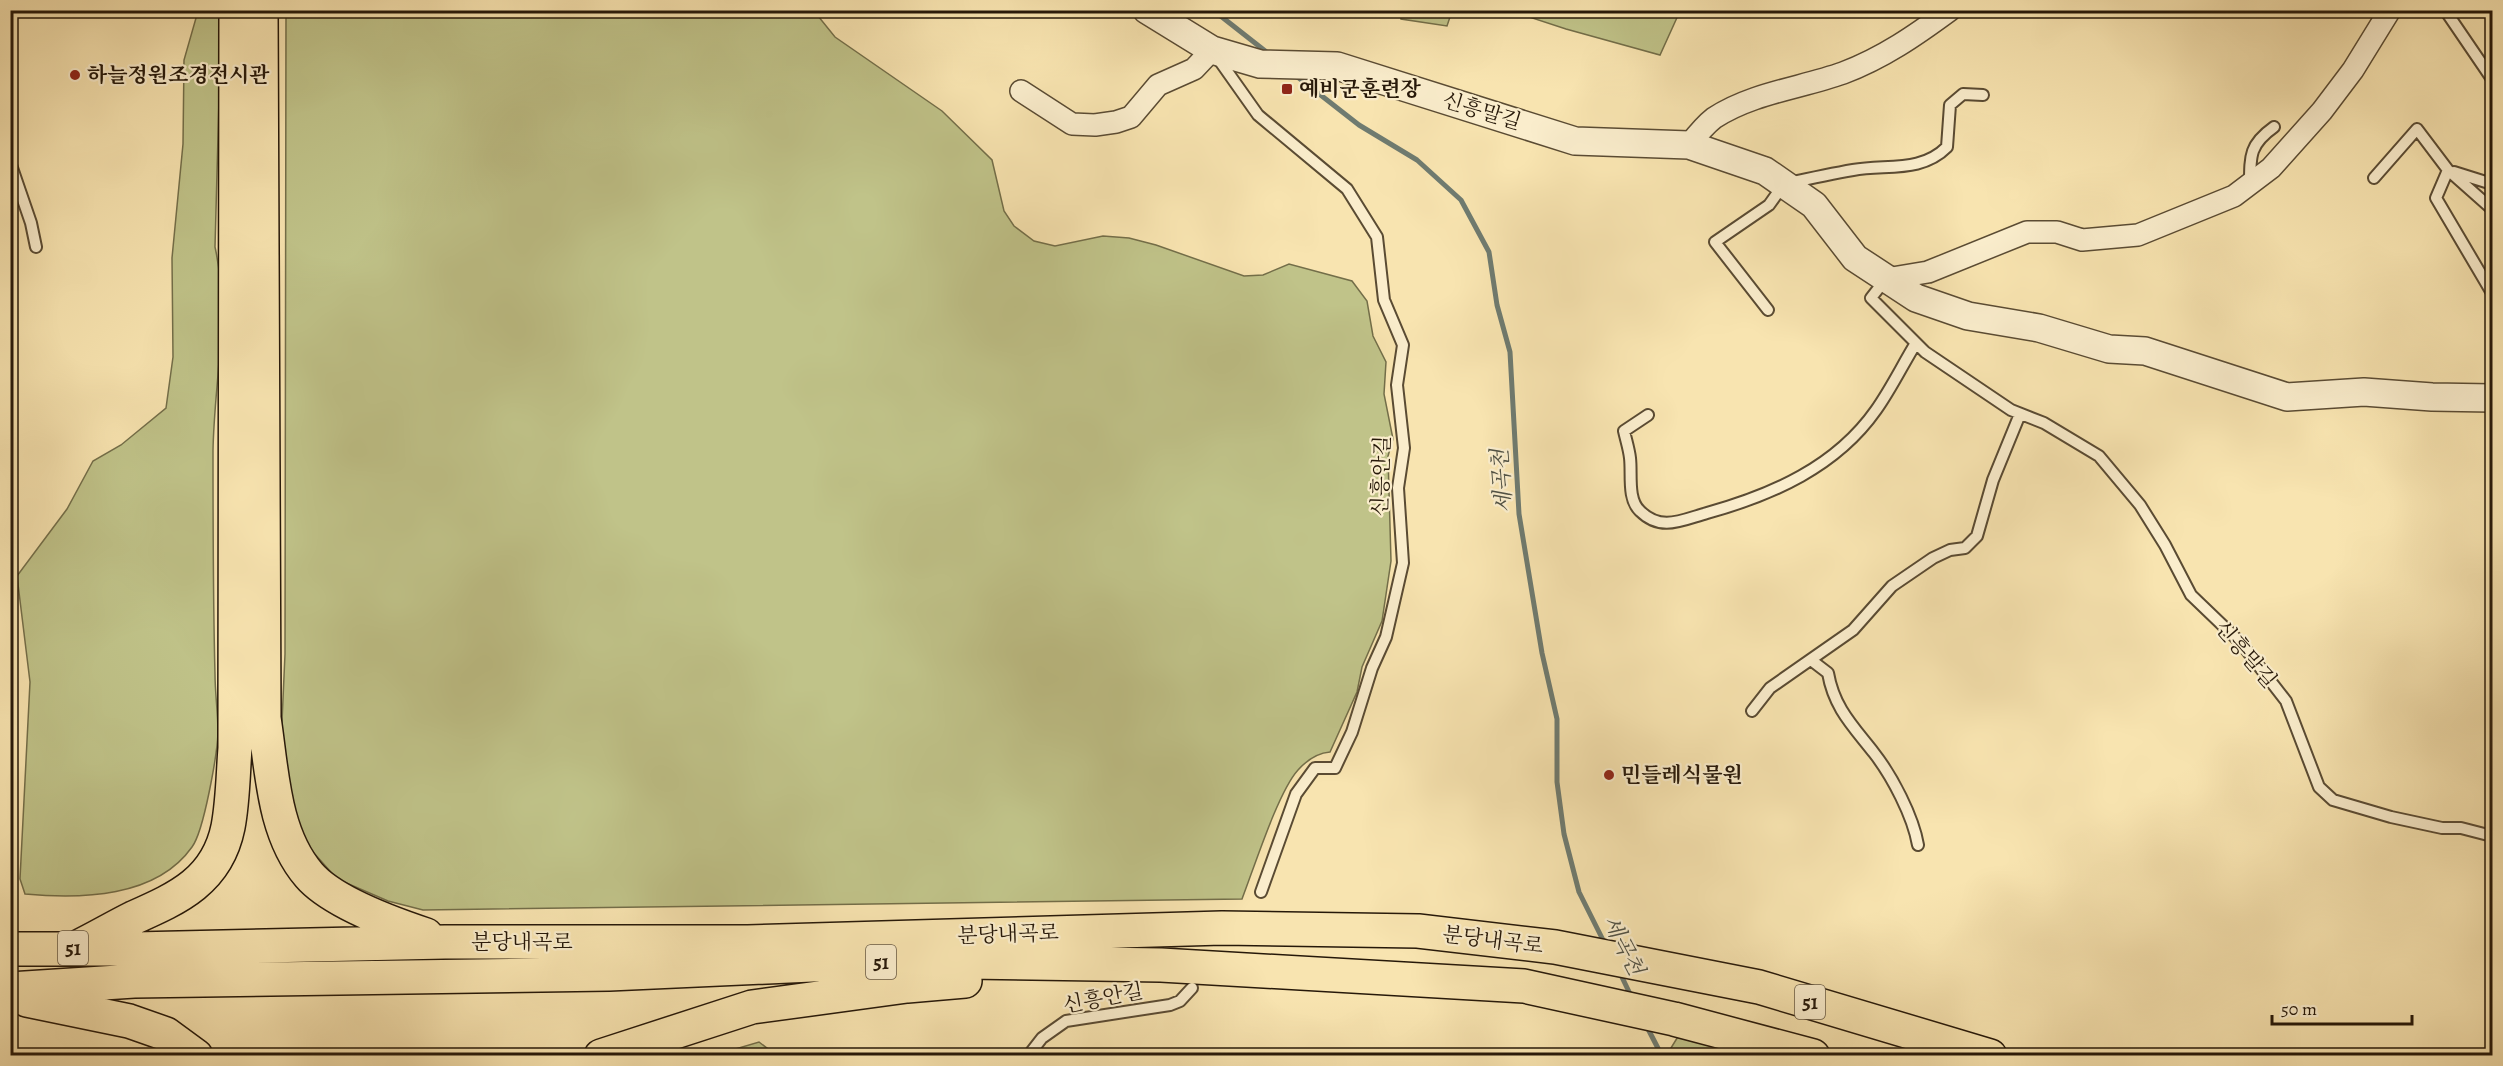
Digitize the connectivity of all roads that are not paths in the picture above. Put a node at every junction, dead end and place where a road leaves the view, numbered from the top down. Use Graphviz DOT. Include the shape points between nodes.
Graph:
graph roads {
  1 [pos="11,10"];
  2 [pos="236,10"];
  3 [pos="261,10"];
  4 [pos="1147,10"];
  5 [pos="1950,10"];
  6 [pos="2390,10"];
  7 [pos="2445,10"];
  8 [pos="10,24"];
  9 [pos="1212,50"];
  10 [pos="2493,79"];
  11 [pos="1021,92"];
  12 [pos="1983,95"];
  13 [pos="2274,127"];
  14 [pos="1689,145"];
  15 [pos="10,162"];
  16 [pos="2448,170"];
  17 [pos="2374,178"];
  18 [pos="2493,180"];
  19 [pos="1784,184"];
  20 [pos="2250,184"];
  21 [pos="2493,209"];
  22 [pos="36,247"];
  23 [pos="248,253"];
  24 [pos="1886,279"];
  25 [pos="2493,293"];
  26 [pos="1768,310"];
  27 [pos="1916,343"];
  28 [pos="2493,398"];
  29 [pos="2020,414"];
  30 [pos="1648,415"];
  31 [pos="1811,660"];
  32 [pos="1752,711"];
  33 [pos="2493,836"];
  34 [pos="1918,845"];
  35 [pos="1261,892"];
  36 [pos="445,942"];
  37 [pos="10,949"];
  38 [pos="134,950"];
  39 [pos="1161,965"];
  40 [pos="1192,988"];
  41 [pos="10,990"];
  42 [pos="10,996"];
  43 [pos="196,1056"];
  44 [pos="601,1056"];
  45 [pos="1028,1056"];
  46 [pos="1813,1056"];
  47 [pos="1990,1056"];
  1 -- 8 [label="lane"];
  2 -- 23 [label="highway"];
  3 -- 23 [label="highway"];
  4 -- 9 [label="street, 신흥말길"];
  5 -- 14 [label="street" via="1908,42 1878,57 1845,72 1757,99 1713,119"];
  6 -- 20 [label="street" via="2322,111 2271,168"];
  7 -- 10 [label="lane"];
  9 -- 11 [label="street" via="1194,69 1158,85 1131,117 1116,122 1072,124"];
  9 -- 14 [label="street, 신흥말길" via="1260,64 1337,66 1575,141"];
  9 -- 35 [label="lane, 신흥안길" via="1258,115 1347,189 1377,237 1384,300 1403,345 1397,385 1404,448 1398,488 1403,562 1386,637 1335,768 1315,768 1296,794"];
  12 -- 19 [label="lane" via="1963,94 1950,105 1947,147 1936,158 1915,165 1856,169"];
  13 -- 20 [label="lane" via="2258,138 2250,157"];
  14 -- 19 [label="street, 신흥말길" via="1765,171"];
  15 -- 22 [label="lane"];
  16 -- 17 [label="lane" via="2417,129"];
  16 -- 18 [label="lane" via="2489,183"];
  16 -- 21 [label="lane"];
  16 -- 25 [label="lane" via="2436,198"];
  19 -- 24 [label="street, 신흥말길" via="1814,205 1855,258"];
  19 -- 26 [label="lane" via="1769,205 1715,242"];
  20 -- 24 [label="street" via="2234,196 2138,236 2082,240 2057,232 2027,232 1928,272"];
  23 -- 36 [label="highway" via="264,718 279,813 294,851 310,876 351,905"];
  23 -- 38 [label="highway" via="235,748 228,827 210,868 192,888 166,905"];
  24 -- 27 [label="lane, 신흥말길" via="1871,298"];
  24 -- 28 [label="street, 신흥말길" via="1916,298 1968,316 2038,328 2109,349 2145,351 2287,397 2364,392"];
  27 -- 29 [label="lane, 신흥말길"];
  27 -- 30 [label="lane" via="1876,410 1855,434 1806,475 1760,497 1680,523 1657,523 1637,510 1624,431"];
  29 -- 31 [label="lane" via="1993,480 1977,536 1965,548 1950,550 1916,568 1892,586 1853,630"];
  29 -- 33 [label="lane, 신흥말길" via="2044,423 2099,456 2140,505 2191,595 2241,643 2286,701 2319,787 2333,800 2382,815"];
  31 -- 32 [label="lane" via="1770,688"];
  31 -- 34 [label="lane" via="1828,673 1832,695 1885,770 1908,812"];
  36 -- 38 [label="highway, 분당내곡로 / 51"];
  36 -- 47 [label="highway, 분당내곡로 / 51" via="748,942 1222,928 1418,931 1555,947 1759,987"];
  37 -- 38 [label="highway, 51"];
  38 -- 39 [label="highway, 분당내곡로 / 51" via="598,974 901,962"];
  38 -- 41 [label="highway, 분당내곡로 / 51"];
  39 -- 44 [label="highway" via="907,986 752,1007"];
  39 -- 46 [label="highway, 분당내곡로 / 51" via="1524,986"];
  40 -- 45 [label="lane, 신흥안길" via="1170,1005 1066,1021 1042,1038"];
  42 -- 43 [label="highway" via="129,1021 166,1034"];
}
